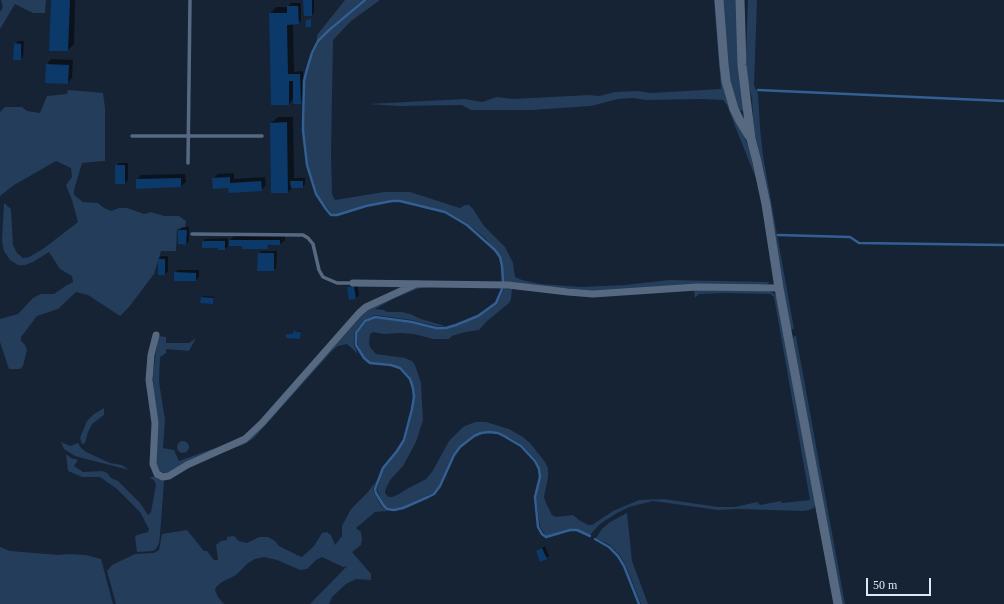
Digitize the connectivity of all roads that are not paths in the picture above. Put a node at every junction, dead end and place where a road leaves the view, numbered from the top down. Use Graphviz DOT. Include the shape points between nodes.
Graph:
graph roads {
  1 [pos="190,0"];
  2 [pos="719,0"];
  3 [pos="740,0"];
  4 [pos="132,136"];
  5 [pos="188,136"];
  6 [pos="262,136"];
  7 [pos="751,139"];
  8 [pos="188,163"];
  9 [pos="192,234"];
  10 [pos="353,283"];
  11 [pos="416,284"];
  12 [pos="780,288"];
  13 [pos="156,335"];
  14 [pos="838,604"];
  1 -- 5 [label="lane"];
  2 -- 7 [label="street" via="726,80 734,109"];
  3 -- 7 [label="street" via="742,65"];
  4 -- 5 [label="lane"];
  5 -- 6 [label="lane"];
  5 -- 8 [label="lane"];
  7 -- 12 [label="street" via="766,204"];
  9 -- 10 [label="lane" via="303,235 313,244 323,277 337,283"];
  10 -- 11 [label="street"];
  11 -- 12 [label="street" via="508,285 593,294 697,287"];
  11 -- 13 [label="street" via="366,307 359,313 245,439 163,477 157,474 153,464 155,423 149,380"];
  12 -- 14 [label="street"];
}
